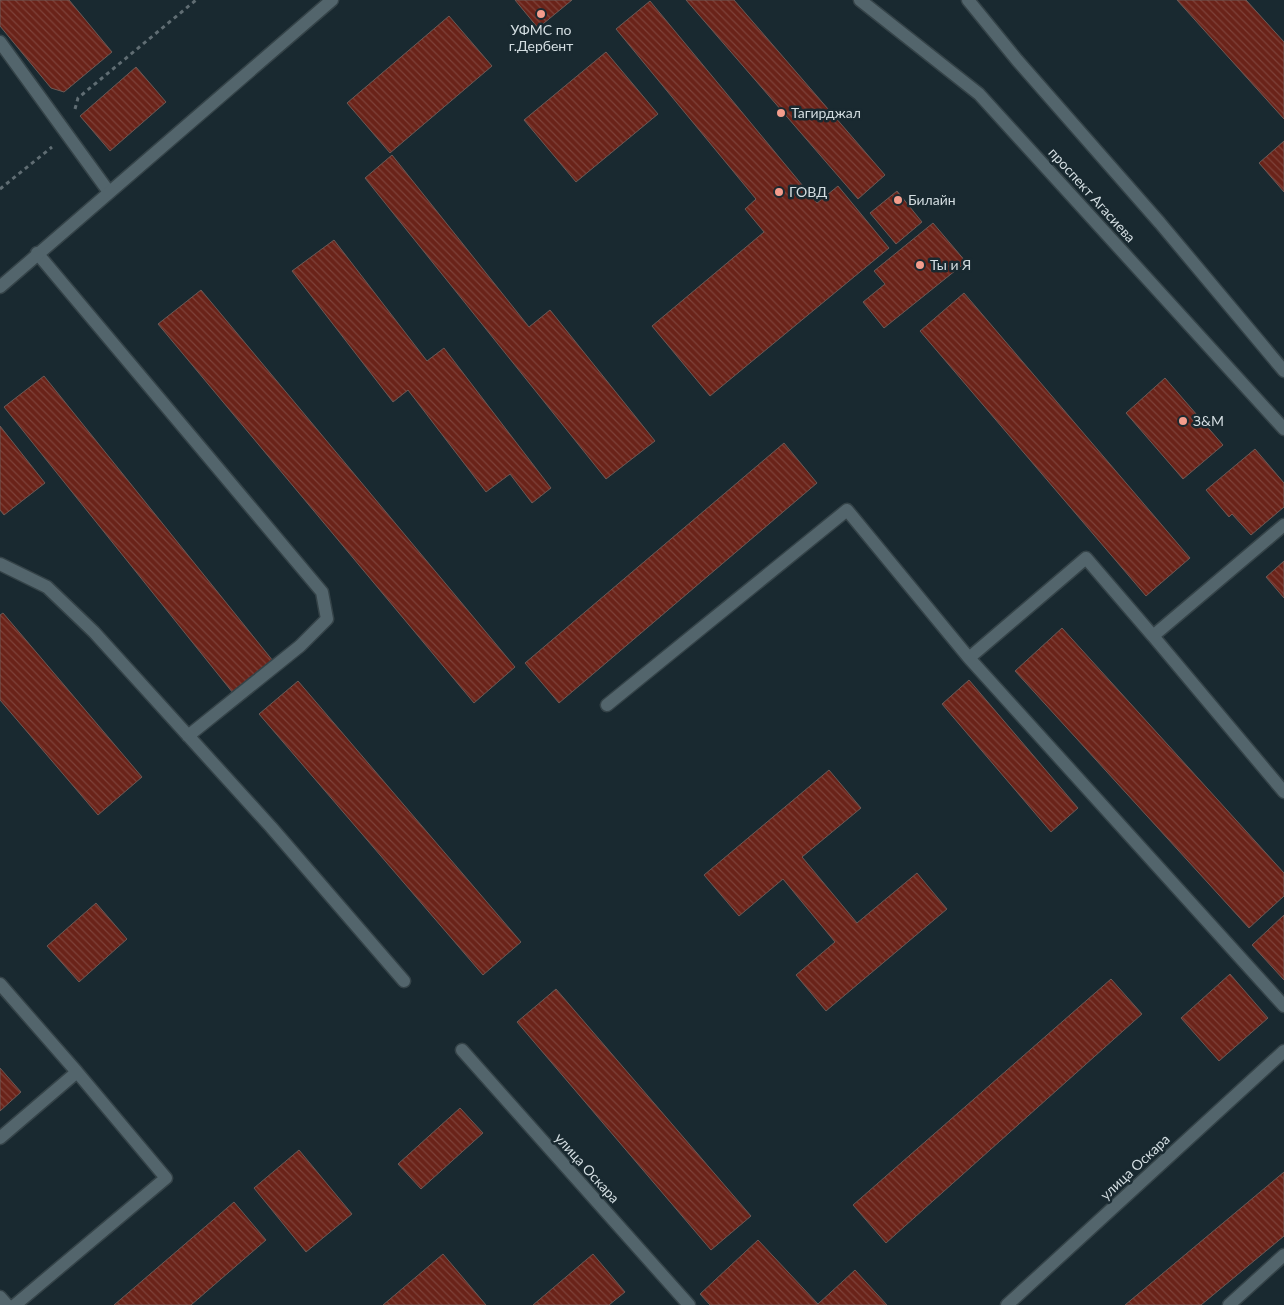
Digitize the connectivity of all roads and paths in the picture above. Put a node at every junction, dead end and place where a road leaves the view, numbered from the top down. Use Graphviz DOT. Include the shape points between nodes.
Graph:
graph roads {
  1 [pos="196,0"];
  2 [pos="332,0"];
  3 [pos="860,0"];
  4 [pos="968,0"];
  5 [pos="0,42"];
  6 [pos="67,134"];
  7 [pos="0,189"];
  8 [pos="109,192"];
  9 [pos="37,254"];
  10 [pos="0,287"];
  11 [pos="1284,371"];
  12 [pos="1284,429"];
  13 [pos="1284,526"];
  14 [pos="0,564"];
  15 [pos="1153,636"];
  16 [pos="969,658"];
  17 [pos="607,706"];
  18 [pos="188,736"];
  19 [pos="1284,792"];
  20 [pos="404,981"];
  21 [pos="0,984"];
  22 [pos="1284,1006"];
  23 [pos="462,1050"];
  24 [pos="1284,1050"];
  25 [pos="77,1072"];
  26 [pos="0,1138"];
  27 [pos="1284,1255"];
  28 [pos="0,1297"];
  29 [pos="7,1305"];
  30 [pos="15,1305"];
  31 [pos="689,1305"];
  32 [pos="1007,1305"];
  33 [pos="1229,1305"];
  1 -- 6 [label="path" via="78,98"];
  2 -- 8 [label="street"];
  3 -- 12 [label="street, проспект Агасиева" via="979,94"];
  4 -- 11 [label="street"];
  5 -- 6 [label="street"];
  6 -- 7 [label="path"];
  6 -- 8 [label="street"];
  8 -- 9 [label="street"];
  9 -- 10 [label="street"];
  9 -- 18 [label="street" via="322,592 328,619 300,646"];
  13 -- 15 [label="street"];
  14 -- 18 [label="street" via="47,587 94,632"];
  15 -- 16 [label="street" via="1086,558"];
  15 -- 19 [label="street"];
  16 -- 17 [label="street" via="846,510"];
  16 -- 22 [label="street"];
  18 -- 20 [label="street"];
  21 -- 25 [label="street"];
  23 -- 31 [label="street, улица Оскара"];
  24 -- 32 [label="street, улица Оскара"];
  25 -- 26 [label="street"];
  25 -- 30 [label="street" via="166,1178"];
  27 -- 33 [label="street"];
  28 -- 29 [label="street"];
}
